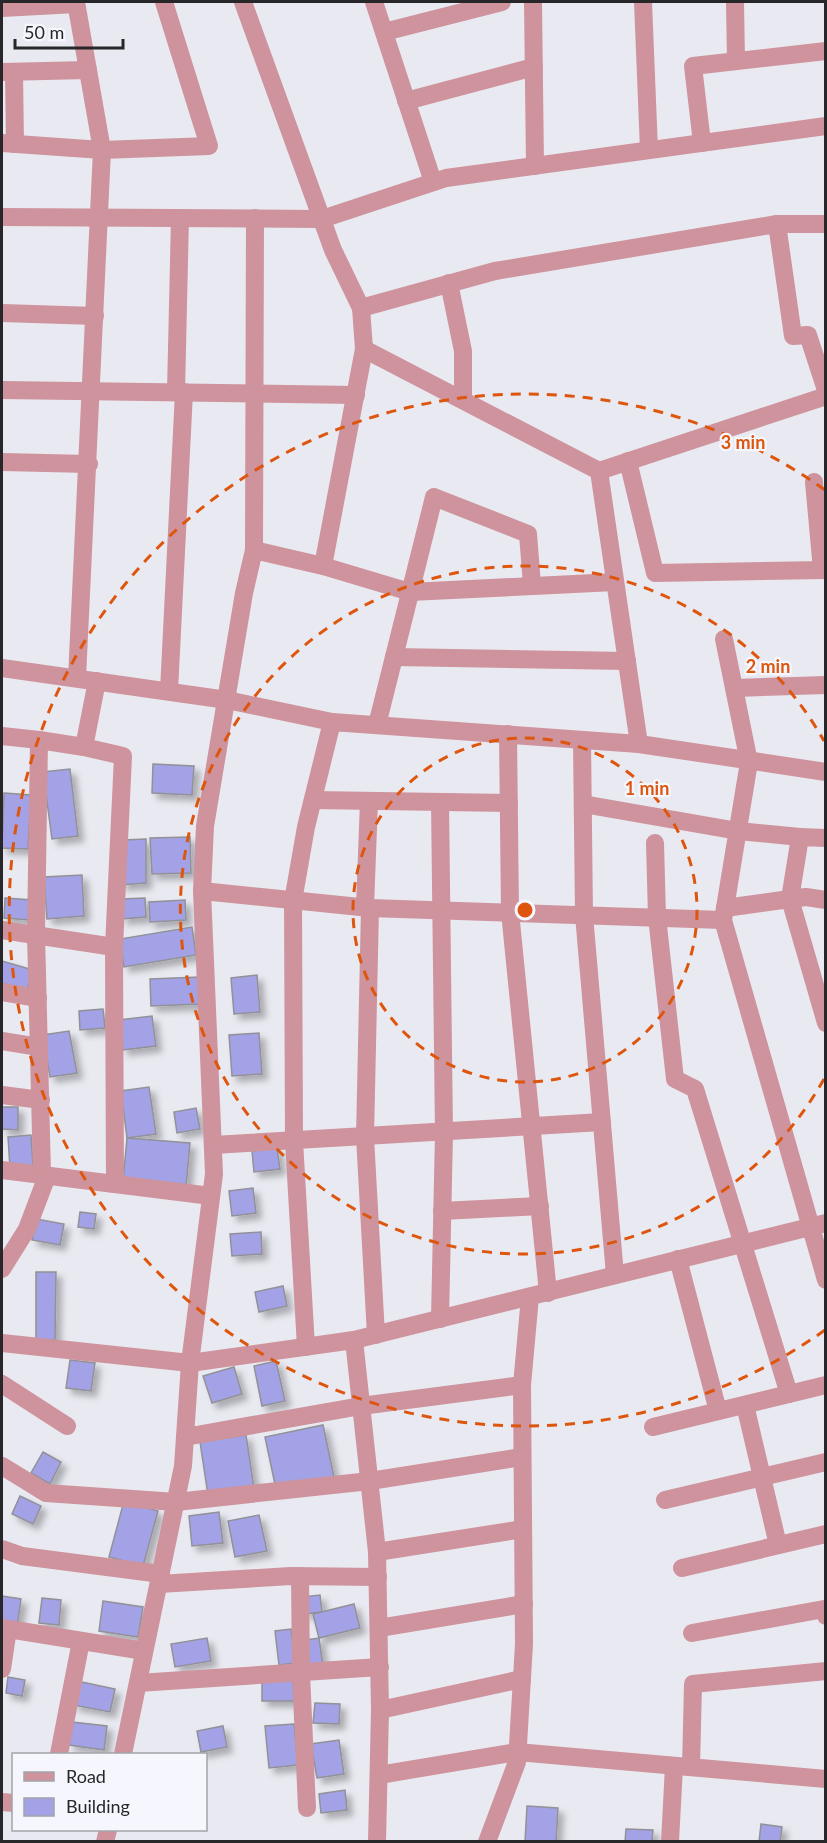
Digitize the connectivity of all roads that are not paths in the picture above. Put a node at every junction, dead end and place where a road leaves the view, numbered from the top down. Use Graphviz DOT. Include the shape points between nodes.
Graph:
graph roads {
  1 [pos="164,2"];
  2 [pos="243,2"];
  3 [pos="374,2"];
  4 [pos="502,2"];
  5 [pos="533,2"];
  6 [pos="643,2"];
  7 [pos="735,2"];
  8 [pos="76,3"];
  9 [pos="2,8"];
  10 [pos="384,32"];
  11 [pos="825,51"];
  12 [pos="736,61"];
  13 [pos="534,67"];
  14 [pos="88,70"];
  15 [pos="8,72"];
  16 [pos="406,101"];
  17 [pos="825,126"];
  18 [pos="8,143"];
  19 [pos="702,143"];
  20 [pos="102,150"];
  21 [pos="649,150"];
  22 [pos="535,166"];
  23 [pos="433,182"];
  24 [pos="2,217"];
  25 [pos="100,217"];
  26 [pos="180,218"];
  27 [pos="255,218"];
  28 [pos="322,219"];
  29 [pos="825,224"];
  30 [pos="777,225"];
  31 [pos="449,283"];
  32 [pos="361,308"];
  33 [pos="2,313"];
  34 [pos="95,316"];
  35 [pos="363,349"];
  36 [pos="2,390"];
  37 [pos="825,390"];
  38 [pos="92,391"];
  39 [pos="180,392"];
  40 [pos="254,393"];
  41 [pos="356,394"];
  42 [pos="825,396"];
  43 [pos="463,400"];
  44 [pos="628,461"];
  45 [pos="2,462"];
  46 [pos="88,464"];
  47 [pos="599,471"];
  48 [pos="814,482"];
  49 [pos="254,550"];
  50 [pos="323,566"];
  51 [pos="824,570"];
  52 [pos="615,582"];
  53 [pos="532,585"];
  54 [pos="410,592"];
  55 [pos="724,639"];
  56 [pos="394,657"];
  57 [pos="627,662"];
  58 [pos="2,668"];
  59 [pos="77,678"];
  60 [pos="97,681"];
  61 [pos="825,685"];
  62 [pos="735,688"];
  63 [pos="169,691"];
  64 [pos="227,700"];
  65 [pos="332,722"];
  66 [pos="377,725"];
  67 [pos="508,734"];
  68 [pos="2,736"];
  69 [pos="39,740"];
  70 [pos="582,740"];
  71 [pos="639,744"];
  72 [pos="84,747"];
  73 [pos="749,762"];
  74 [pos="825,772"];
  75 [pos="313,800"];
  76 [pos="369,801"];
  77 [pos="440,802"];
  78 [pos="509,804"];
  79 [pos="583,804"];
  80 [pos="738,831"];
  81 [pos="800,837"];
  82 [pos="825,838"];
  83 [pos="655,843"];
  84 [pos="202,891"];
  85 [pos="790,899"];
  86 [pos="825,900"];
  87 [pos="293,901"];
  88 [pos="368,907"];
  89 [pos="442,910"];
  90 [pos="510,912"];
  91 [pos="724,914"];
  92 [pos="584,915"];
  93 [pos="657,917"];
  94 [pos="2,930"];
  95 [pos="36,934"];
  96 [pos="114,947"];
  97 [pos="2,992"];
  98 [pos="38,998"];
  99 [pos="825,1023"];
  100 [pos="2,1041"];
  101 [pos="39,1047"];
  102 [pos="2,1095"];
  103 [pos="41,1101"];
  104 [pos="602,1122"];
  105 [pos="532,1129"];
  106 [pos="444,1133"];
  107 [pos="365,1137"];
  108 [pos="294,1141"];
  109 [pos="213,1145"];
  110 [pos="2,1170"];
  111 [pos="45,1175"];
  112 [pos="115,1184"];
  113 [pos="211,1196"];
  114 [pos="540,1206"];
  115 [pos="442,1211"];
  116 [pos="817,1224"];
  117 [pos="742,1242"];
  118 [pos="678,1259"];
  119 [pos="2,1269"];
  120 [pos="615,1275"];
  121 [pos="825,1280"];
  122 [pos="548,1293"];
  123 [pos="530,1298"];
  124 [pos="440,1319"];
  125 [pos="376,1335"];
  126 [pos="354,1340"];
  127 [pos="2,1343"];
  128 [pos="306,1347"];
  129 [pos="190,1363"];
  130 [pos="2,1384"];
  131 [pos="522,1385"];
  132 [pos="825,1385"];
  133 [pos="789,1394"];
  134 [pos="744,1405"];
  135 [pos="361,1407"];
  136 [pos="718,1411"];
  137 [pos="67,1426"];
  138 [pos="653,1427"];
  139 [pos="185,1437"];
  140 [pos="522,1457"];
  141 [pos="825,1462"];
  142 [pos="2,1466"];
  143 [pos="762,1477"];
  144 [pos="370,1481"];
  145 [pos="665,1500"];
  146 [pos="176,1502"];
  147 [pos="523,1529"];
  148 [pos="825,1534"];
  149 [pos="778,1545"];
  150 [pos="2,1550"];
  151 [pos="377,1552"];
  152 [pos="682,1568"];
  153 [pos="300,1576"];
  154 [pos="378,1577"];
  155 [pos="160,1579"];
  156 [pos="524,1604"];
  157 [pos="825,1616"];
  158 [pos="5,1628"];
  159 [pos="379,1628"];
  160 [pos="692,1633"];
  161 [pos="81,1641"];
  162 [pos="144,1651"];
  163 [pos="380,1667"];
  164 [pos="2,1669"];
  165 [pos="825,1671"];
  166 [pos="301,1672"];
  167 [pos="522,1679"];
  168 [pos="138,1683"];
  169 [pos="381,1710"];
  170 [pos="517,1752"];
  171 [pos="59,1753"];
  172 [pos="123,1753"];
  173 [pos="682,1767"];
  174 [pos="379,1775"];
  175 [pos="825,1779"];
  176 [pos="307,1808"];
  177 [pos="377,1842"];
  178 [pos="487,1842"];
  179 [pos="670,1842"];
  1 -- 20 [label="street" via="209,146"];
  2 -- 28 [label="street"];
  3 -- 10 [label="street"];
  4 -- 10 [label="street"];
  5 -- 13 [label="street"];
  6 -- 21 [label="street"];
  7 -- 12 [label="street"];
  8 -- 9 [label="street"];
  8 -- 14 [label="street"];
  10 -- 16 [label="street"];
  11 -- 12 [label="street"];
  12 -- 19 [label="street" via="693,66"];
  13 -- 16 [label="street"];
  13 -- 22 [label="street"];
  14 -- 15 [label="street"];
  14 -- 20 [label="street"];
  15 -- 18 [label="street"];
  16 -- 23 [label="street"];
  17 -- 19 [label="street"];
  18 -- 20 [label="street"];
  19 -- 21 [label="street"];
  20 -- 25 [label="street"];
  21 -- 22 [label="street"];
  22 -- 23 [label="street"];
  23 -- 28 [label="street"];
  24 -- 25 [label="street"];
  25 -- 26 [label="street"];
  25 -- 34 [label="street"];
  26 -- 27 [label="street"];
  26 -- 39 [label="street"];
  27 -- 28 [label="street"];
  27 -- 40 [label="street"];
  28 -- 32 [label="street"];
  29 -- 30 [label="street"];
  30 -- 31 [label="street" via="495,271"];
  30 -- 37 [label="street" via="793,336 808,335"];
  31 -- 32 [label="street"];
  31 -- 43 [label="street" via="463,351"];
  32 -- 35 [label="street"];
  33 -- 34 [label="street"];
  34 -- 38 [label="street"];
  35 -- 41 [label="street"];
  35 -- 43 [label="street"];
  36 -- 38 [label="street"];
  38 -- 39 [label="street"];
  38 -- 46 [label="street"];
  39 -- 40 [label="street"];
  39 -- 63 [label="street"];
  40 -- 41 [label="street"];
  40 -- 49 [label="street"];
  41 -- 50 [label="street"];
  42 -- 44 [label="street"];
  43 -- 47 [label="street"];
  44 -- 47 [label="street"];
  44 -- 51 [label="street" via="655,573"];
  45 -- 46 [label="street"];
  46 -- 59 [label="street"];
  47 -- 52 [label="street"];
  48 -- 51 [label="street"];
  49 -- 50 [label="street"];
  49 -- 64 [label="street"];
  50 -- 54 [label="street"];
  52 -- 53 [label="street"];
  52 -- 57 [label="street"];
  53 -- 54 [label="street"];
  53 -- 54 [label="street" via="528,534 434,496"];
  54 -- 56 [label="street"];
  55 -- 62 [label="street"];
  56 -- 57 [label="street"];
  56 -- 66 [label="street"];
  57 -- 71 [label="street"];
  58 -- 59 [label="street"];
  59 -- 60 [label="street"];
  60 -- 63 [label="street"];
  60 -- 72 [label="street"];
  61 -- 62 [label="street"];
  62 -- 73 [label="street"];
  63 -- 64 [label="street"];
  64 -- 65 [label="street"];
  64 -- 84 [label="street" via="205,826"];
  65 -- 66 [label="street"];
  65 -- 75 [label="street"];
  66 -- 67 [label="street"];
  67 -- 70 [label="street"];
  67 -- 78 [label="street"];
  68 -- 69 [label="street"];
  69 -- 72 [label="street"];
  69 -- 95 [label="street"];
  70 -- 71 [label="street"];
  70 -- 79 [label="street"];
  71 -- 73 [label="street"];
  72 -- 96 [label="street" via="123,756"];
  73 -- 74 [label="street"];
  73 -- 80 [label="street"];
  75 -- 76 [label="street"];
  75 -- 87 [label="street"];
  76 -- 77 [label="street"];
  76 -- 88 [label="street"];
  77 -- 78 [label="street"];
  77 -- 89 [label="street"];
  78 -- 90 [label="street"];
  79 -- 80 [label="street"];
  79 -- 92 [label="street"];
  80 -- 81 [label="street"];
  80 -- 91 [label="street"];
  81 -- 82 [label="street"];
  81 -- 85 [label="street"];
  83 -- 93 [label="street"];
  84 -- 87 [label="street"];
  84 -- 109 [label="street"];
  85 -- 86 [label="street"];
  85 -- 91 [label="street"];
  85 -- 99 [label="street"];
  87 -- 88 [label="street"];
  87 -- 108 [label="street"];
  88 -- 89 [label="street"];
  88 -- 107 [label="street"];
  89 -- 90 [label="street"];
  89 -- 106 [label="street"];
  90 -- 92 [label="street"];
  90 -- 105 [label="street"];
  91 -- 93 [label="street"];
  91 -- 116 [label="street"];
  92 -- 93 [label="street"];
  92 -- 104 [label="street"];
  93 -- 117 [label="street" via="675,1079 695,1089"];
  94 -- 95 [label="street"];
  95 -- 96 [label="street"];
  95 -- 98 [label="street"];
  96 -- 112 [label="street"];
  97 -- 98 [label="street"];
  98 -- 101 [label="street"];
  100 -- 101 [label="street"];
  101 -- 103 [label="street"];
  102 -- 103 [label="street"];
  103 -- 111 [label="street"];
  104 -- 105 [label="street"];
  104 -- 120 [label="street"];
  105 -- 106 [label="street"];
  105 -- 114 [label="street"];
  106 -- 107 [label="street"];
  106 -- 115 [label="street"];
  107 -- 108 [label="street"];
  107 -- 125 [label="street"];
  108 -- 109 [label="street"];
  108 -- 128 [label="street"];
  109 -- 113 [label="street"];
  110 -- 111 [label="street"];
  111 -- 112 [label="street"];
  111 -- 119 [label="street" via="27,1229"];
  112 -- 113 [label="street"];
  113 -- 129 [label="street"];
  114 -- 115 [label="street"];
  114 -- 122 [label="street"];
  115 -- 124 [label="street"];
  116 -- 117 [label="street"];
  116 -- 121 [label="street"];
  117 -- 118 [label="street"];
  117 -- 133 [label="street"];
  118 -- 120 [label="street"];
  118 -- 136 [label="street"];
  120 -- 122 [label="street"];
  122 -- 123 [label="street"];
  123 -- 124 [label="street"];
  123 -- 131 [label="street"];
  124 -- 125 [label="street"];
  125 -- 126 [label="street"];
  126 -- 128 [label="street"];
  126 -- 135 [label="street"];
  127 -- 129 [label="street"];
  128 -- 129 [label="street"];
  129 -- 139 [label="street"];
  130 -- 137 [label="street"];
  131 -- 135 [label="street"];
  131 -- 140 [label="street"];
  132 -- 133 [label="street"];
  133 -- 134 [label="street"];
  134 -- 136 [label="street"];
  134 -- 143 [label="street"];
  135 -- 139 [label="street"];
  135 -- 144 [label="street"];
  136 -- 138 [label="street"];
  139 -- 146 [label="street"];
  140 -- 144 [label="street"];
  140 -- 147 [label="street"];
  141 -- 143 [label="street"];
  142 -- 146 [label="street" via="46,1493"];
  143 -- 145 [label="street"];
  143 -- 149 [label="street"];
  144 -- 146 [label="street"];
  144 -- 151 [label="street"];
  146 -- 155 [label="street"];
  147 -- 151 [label="street"];
  147 -- 156 [label="street"];
  148 -- 149 [label="street"];
  149 -- 152 [label="street"];
  150 -- 155 [label="street"];
  151 -- 154 [label="street"];
  153 -- 154 [label="street"];
  153 -- 155 [label="street"];
  153 -- 166 [label="street"];
  154 -- 159 [label="street"];
  155 -- 162 [label="street"];
  156 -- 159 [label="street"];
  156 -- 167 [label="street"];
  157 -- 160 [label="street" via="824,1609"];
  158 -- 161 [label="street"];
  158 -- 164 [label="street"];
  159 -- 163 [label="street"];
  161 -- 162 [label="street"];
  161 -- 171 [label="street"];
  162 -- 168 [label="street"];
  163 -- 166 [label="street"];
  163 -- 169 [label="street"];
  165 -- 173 [label="street" via="693,1684"];
  166 -- 168 [label="street"];
  166 -- 176 [label="street"];
  167 -- 169 [label="street"];
  167 -- 170 [label="street"];
  168 -- 172 [label="street"];
  169 -- 174 [label="street"];
  170 -- 173 [label="street"];
  170 -- 174 [label="street"];
  170 -- 178 [label="street" via="517,1762"];
  173 -- 175 [label="street"];
  173 -- 179 [label="street"];
  174 -- 177 [label="street"];
}
